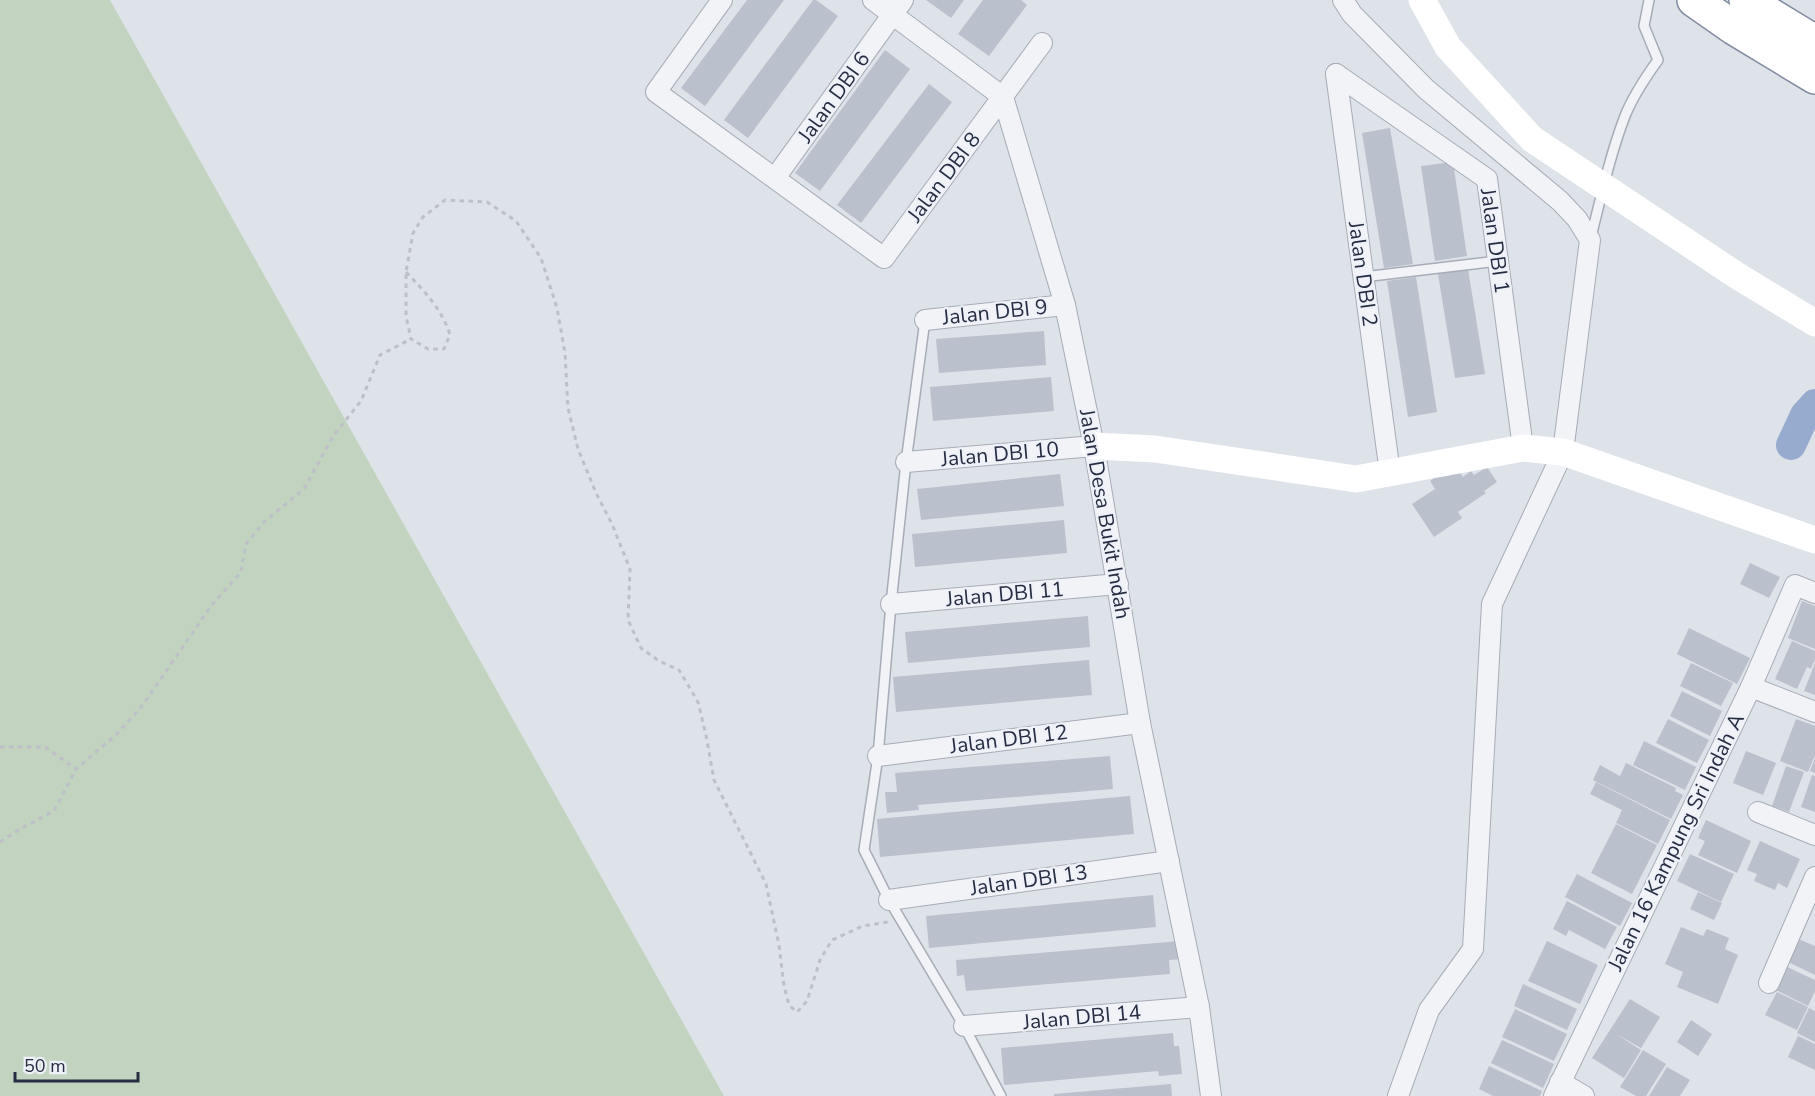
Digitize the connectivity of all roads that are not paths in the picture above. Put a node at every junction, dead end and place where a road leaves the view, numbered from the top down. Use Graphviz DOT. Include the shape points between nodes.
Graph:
graph roads {
  1 [pos="722,0"];
  2 [pos="873,0"];
  3 [pos="1342,0"];
  4 [pos="1422,0"];
  5 [pos="1649,0"];
  6 [pos="1694,0"];
  7 [pos="898,7"];
  8 [pos="1742,10"];
  9 [pos="1815,42"];
  10 [pos="1042,43"];
  11 [pos="1336,74"];
  12 [pos="1815,77"];
  13 [pos="1003,97"];
  14 [pos="775,178"];
  15 [pos="1603,186"];
  16 [pos="1590,240"];
  17 [pos="1498,261"];
  18 [pos="1363,277"];
  19 [pos="1065,305"];
  20 [pos="925,320"];
  21 [pos="1815,323"];
  22 [pos="1094,446"];
  23 [pos="1523,448"];
  24 [pos="1563,452"];
  25 [pos="906,462"];
  26 [pos="1390,473"];
  27 [pos="1815,540"];
  28 [pos="1118,584"];
  29 [pos="1815,593"];
  30 [pos="891,604"];
  31 [pos="1751,687"];
  32 [pos="1815,712"];
  33 [pos="1140,723"];
  34 [pos="878,756"];
  35 [pos="1758,812"];
  36 [pos="1815,835"];
  37 [pos="1169,861"];
  38 [pos="1815,877"];
  39 [pos="889,900"];
  40 [pos="1770,983"];
  41 [pos="1200,1007"];
  42 [pos="964,1026"];
  43 [pos="1557,1089"];
  44 [pos="1001,1096"];
  45 [pos="1211,1096"];
  46 [pos="1398,1096"];
  47 [pos="1584,1096"];
  1 -- 14 [label="street" via="656,92"];
  2 -- 7 [label="street"];
  3 -- 16 [label="street" via="1426,89 1560,201"];
  4 -- 15 [label="street" via="1448,47 1532,139"];
  5 -- 15 [label="lane" via="1644,26 1658,60 1625,116"];
  6 -- 8 [label="highway"];
  7 -- 13 [label="street"];
  7 -- 14 [label="street, Jalan DBI 6"];
  8 -- 9 [label="highway"];
  8 -- 12 [label="highway"];
  10 -- 13 [label="street, Jalan DBI 8"];
  11 -- 17 [label="street, Jalan DBI 1" via="1487,179"];
  11 -- 18 [label="street, Jalan DBI 2"];
  13 -- 14 [label="street, Jalan DBI 8" via="884,258"];
  13 -- 19 [label="street, Jalan Desa Bukit Indah"];
  15 -- 16 [label="lane"];
  15 -- 21 [label="street"];
  16 -- 24 [label="street"];
  17 -- 18 [label="lane"];
  17 -- 23 [label="street, Jalan DBI 1"];
  18 -- 26 [label="street, Jalan DBI 2"];
  19 -- 20 [label="street, Jalan DBI 9"];
  19 -- 22 [label="street, Jalan Desa Bukit Indah"];
  20 -- 25 [label="lane"];
  22 -- 25 [label="street, Jalan DBI 10"];
  22 -- 26 [label="street" via="1155,449 1356,479"];
  22 -- 28 [label="street, Jalan Desa Bukit Indah"];
  23 -- 24 [label="street"];
  23 -- 26 [label="street"];
  24 -- 27 [label="street"];
  24 -- 46 [label="street" via="1492,604 1473,949 1429,1010"];
  25 -- 30 [label="lane"];
  28 -- 30 [label="street, Jalan DBI 11"];
  28 -- 33 [label="street, Jalan Desa Bukit Indah"];
  29 -- 31 [label="street, Jalan 16 Kampung Sri Indah A" via="1795,585"];
  30 -- 34 [label="lane"];
  31 -- 32 [label="street"];
  31 -- 43 [label="street, Jalan 16 Kampung Sri Indah A"];
  33 -- 34 [label="street, Jalan DBI 12"];
  33 -- 37 [label="street, Jalan Desa Bukit Indah"];
  34 -- 39 [label="lane" via="864,850"];
  35 -- 36 [label="street"];
  37 -- 39 [label="street, Jalan DBI 13"];
  37 -- 41 [label="street, Jalan Desa Bukit Indah"];
  38 -- 40 [label="street"];
  39 -- 42 [label="lane"];
  41 -- 42 [label="street, Jalan DBI 14"];
  41 -- 45 [label="street, Jalan Desa Bukit Indah"];
  42 -- 44 [label="lane"];
  43 -- 47 [label="street"];
}
